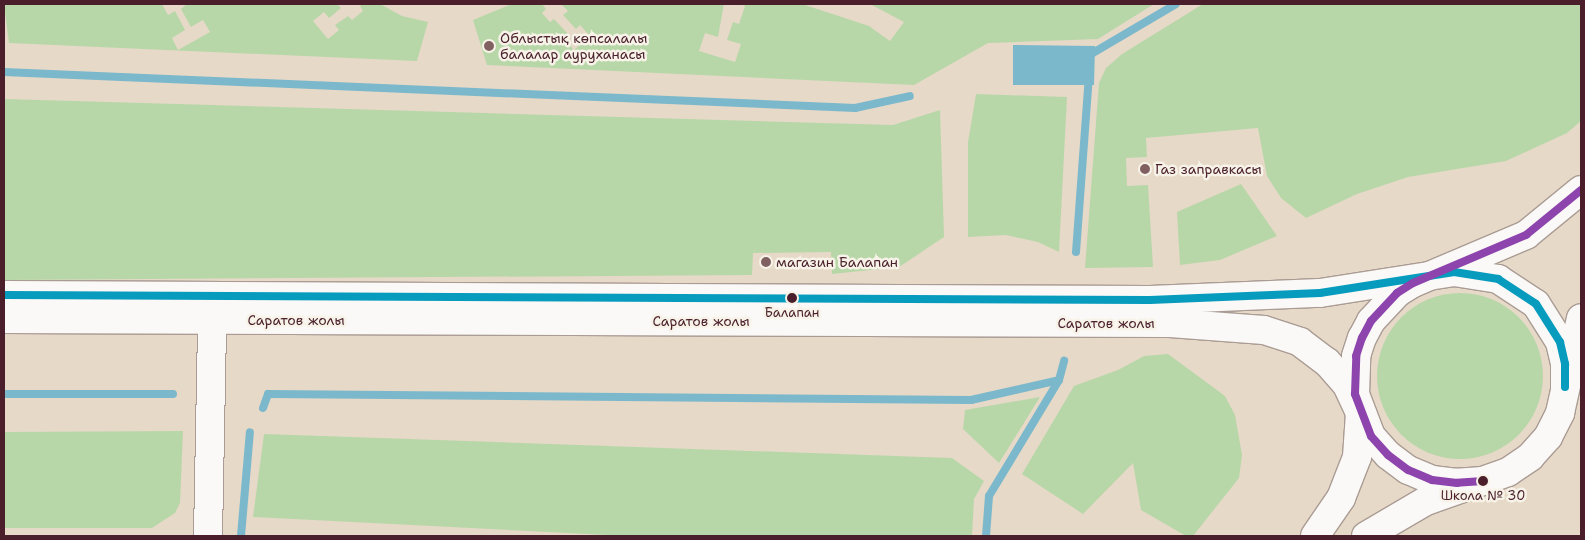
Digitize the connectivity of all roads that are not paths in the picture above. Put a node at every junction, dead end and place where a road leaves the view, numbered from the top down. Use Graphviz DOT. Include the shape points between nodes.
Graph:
graph roads {
  1 [pos="1581,190"];
  2 [pos="1432,276"];
  3 [pos="4,295"];
  4 [pos="1581,318"];
  5 [pos="4,319"];
  6 [pos="212,319"];
  7 [pos="1565,387"];
  8 [pos="1360,413"];
  9 [pos="1483,481"];
  10 [pos="208,536"];
  11 [pos="1315,536"];
  12 [pos="1366,536"];
  1 -- 2 [label="main road" via="1526,234"];
  2 -- 3 [label="main road, Саратов жолы" via="1320,292 1150,300"];
  2 -- 7 [label="main road, Саратов жолы" via="1454,272 1491,277 1519,290 1536,304 1560,342 1565,364"];
  2 -- 8 [label="main road" via="1397,293 1371,321 1362,338 1354,376"];
  4 -- 7 [label="main road"];
  5 -- 6 [label="main road, Саратов жолы"];
  6 -- 8 [label="main road, Саратов жолы" via="1170,323 1233,326 1284,336 1315,352 1347,385"];
  6 -- 10 [label="main road"];
  7 -- 9 [label="main road" via="1560,413 1548,437 1530,457 1508,472"];
  8 -- 9 [label="main road, Саратов жолы" via="1371,436 1408,470 1432,480"];
  8 -- 11 [label="main road" via="1357,457 1341,498"];
  9 -- 12 [label="main road" via="1426,501"];
}
